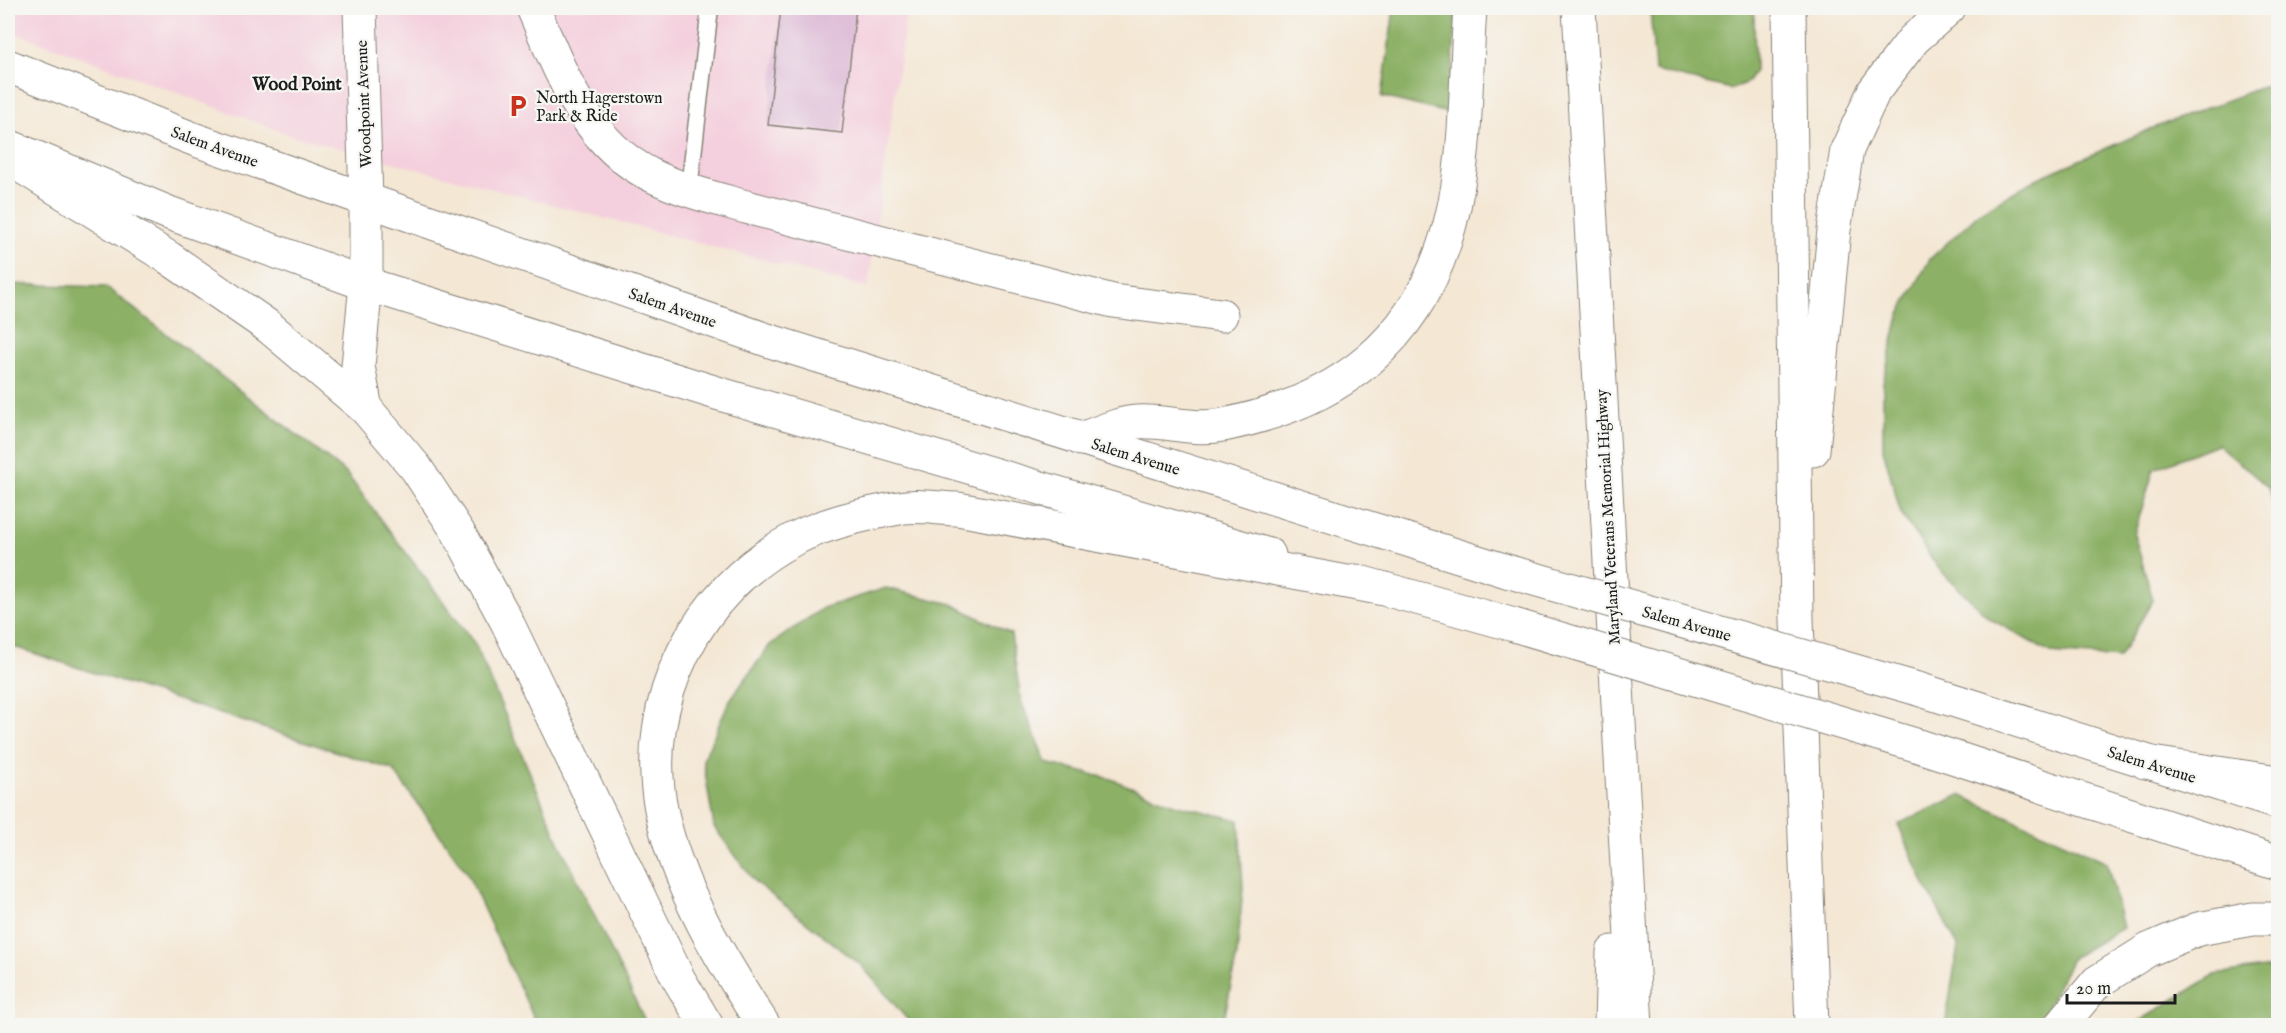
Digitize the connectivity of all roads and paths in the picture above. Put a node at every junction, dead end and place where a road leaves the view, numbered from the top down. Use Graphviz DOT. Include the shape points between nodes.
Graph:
graph roads {
  1 [pos="360,8"];
  2 [pos="532,8"];
  3 [pos="710,8"];
  4 [pos="1470,8"];
  5 [pos="1579,8"];
  6 [pos="1789,8"];
  7 [pos="1949,8"];
  8 [pos="8,66"];
  9 [pos="8,146"];
  10 [pos="8,158"];
  11 [pos="688,190"];
  12 [pos="366,201"];
  13 [pos="366,284"];
  14 [pos="1221,315"];
  15 [pos="366,409"];
  16 [pos="1080,439"];
  17 [pos="1384,589"];
  18 [pos="1797,619"];
  19 [pos="1618,723"];
  20 [pos="2145,762"];
  21 [pos="2278,782"];
  22 [pos="2278,803"];
  23 [pos="2278,863"];
  24 [pos="2278,919"];
  25 [pos="708,1026"];
  26 [pos="764,1026"];
  27 [pos="1611,1026"];
  28 [pos="1636,1026"];
  29 [pos="1812,1026"];
  30 [pos="2060,1026"];
  1 -- 12 [label="main road, Woodpoint Avenue"];
  2 -- 11 [label="main road" via="572,98 599,134 619,155 649,175"];
  3 -- 11 [label="lane"];
  4 -- 16 [label="main road" via="1459,173 1450,224 1431,277 1406,320 1373,359 1331,388 1274,413 1220,426 1135,422"];
  5 -- 19 [label="main road, Maryland Veterans Memorial Highway"];
  6 -- 18 [label="main road"];
  7 -- 18 [label="main road" via="1913,40 1874,91 1847,150 1834,230"];
  8 -- 12 [label="main road, Salem Avenue"];
  9 -- 13 [label="main road" via="169,213"];
  10 -- 15 [label="main road" via="169,258 270,327"];
  11 -- 14 [label="main road" via="1113,301"];
  12 -- 13 [label="main road, Woodpoint Avenue"];
  12 -- 16 [label="main road, Salem Avenue" via="767,340"];
  13 -- 15 [label="main road, Woodpoint Avenue" via="358,366"];
  13 -- 17 [label="main road" via="720,394"];
  15 -- 25 [label="main road" via="416,468 458,532 506,620 678,978"];
  16 -- 20 [label="main road, Salem Avenue, bridge" via="1510,572 1918,689"];
  17 -- 23 [label="main road, bridge" via="1919,746"];
  17 -- 26 [label="main road" via="958,510 901,507 844,521 795,539 756,564 717,600 684,648 666,693 656,750 661,808 676,863 720,957"];
  18 -- 29 [label="main road"];
  19 -- 27 [label="main road"];
  19 -- 28 [label="main road, Maryland Veterans Memorial Highway"];
  20 -- 21 [label="main road"];
  20 -- 22 [label="main road, Salem Avenue"];
  24 -- 30 [label="main road" via="2253,919 2198,929 2148,950 2097,982"];
}
